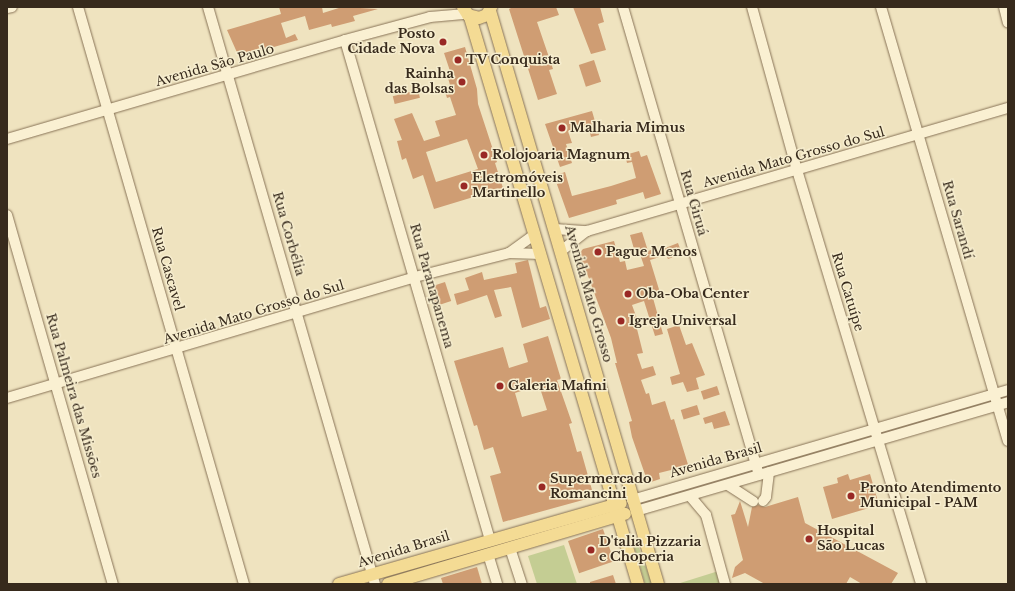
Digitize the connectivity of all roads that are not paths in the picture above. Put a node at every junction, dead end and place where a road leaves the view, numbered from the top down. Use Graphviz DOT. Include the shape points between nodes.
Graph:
graph roads {
  1 [pos="12,7"];
  2 [pos="78,7"];
  3 [pos="208,7"];
  4 [pos="451,7"];
  5 [pos="623,7"];
  6 [pos="752,7"];
  7 [pos="881,7"];
  8 [pos="1004,7"];
  9 [pos="7,8"];
  10 [pos="491,8"];
  11 [pos="466,12"];
  12 [pos="430,17"];
  13 [pos="1008,23"];
  14 [pos="345,40"];
  15 [pos="228,76"];
  16 [pos="1008,108"];
  17 [pos="108,110"];
  18 [pos="918,135"];
  19 [pos="7,139"];
  20 [pos="797,170"];
  21 [pos="681,205"];
  22 [pos="7,215"];
  23 [pos="555,229"];
  24 [pos="587,231"];
  25 [pos="535,234"];
  26 [pos="561,251"];
  27 [pos="509,254"];
  28 [pos="541,254"];
  29 [pos="415,277"];
  30 [pos="297,314"];
  31 [pos="176,349"];
  32 [pos="56,384"];
  33 [pos="1008,390"];
  34 [pos="994,394"];
  35 [pos="7,398"];
  36 [pos="1008,402"];
  37 [pos="998,405"];
  38 [pos="874,429"];
  39 [pos="877,441"];
  40 [pos="1008,441"];
  41 [pos="756,464"];
  42 [pos="769,472"];
  43 [pos="759,475"];
  44 [pos="728,485"];
  45 [pos="690,496"];
  46 [pos="634,506"];
  47 [pos="617,510"];
  48 [pos="490,540"];
  49 [pos="510,548"];
  50 [pos="488,554"];
  51 [pos="374,579"];
  52 [pos="113,584"];
  53 [pos="244,584"];
  54 [pos="339,584"];
  55 [pos="388,584"];
  56 [pos="497,584"];
  57 [pos="522,584"];
  58 [pos="638,584"];
  59 [pos="658,584"];
  60 [pos="725,584"];
  61 [pos="921,584"];
  1 -- 9 [label="street"];
  2 -- 17 [label="street, Rua Cascavel"];
  3 -- 15 [label="street, Rua Corbélia"];
  4 -- 12 [label="street, Avenida São Paulo"];
  5 -- 21 [label="street, Rua Giruá"];
  6 -- 20 [label="street, Rua Catuípe"];
  7 -- 18 [label="street, Rua Sarandí"];
  8 -- 13 [label="street"];
  10 -- 11 [label="main road" via="479,18"];
  10 -- 23 [label="main road, Avenida Mato Grosso"];
  11 -- 12 [label="street, Avenida São Paulo"];
  11 -- 25 [label="main road"];
  12 -- 14 [label="street, Avenida São Paulo"];
  14 -- 15 [label="street, Avenida São Paulo"];
  14 -- 29 [label="street, Rua Paranapanema"];
  15 -- 17 [label="street, Avenida São Paulo"];
  15 -- 30 [label="street, Rua Corbélia"];
  16 -- 18 [label="street, Avenida Mato Grosso do Sul"];
  17 -- 19 [label="street, Avenida São Paulo"];
  17 -- 31 [label="street, Rua Cascavel"];
  18 -- 20 [label="street, Avenida Mato Grosso do Sul"];
  18 -- 34 [label="street, Rua Sarandí"];
  20 -- 21 [label="street, Avenida Mato Grosso do Sul"];
  20 -- 38 [label="street, Rua Catuípe"];
  21 -- 24 [label="street, Avenida Mato Grosso do Sul"];
  21 -- 41 [label="street, Rua Giruá"];
  22 -- 32 [label="street, Rua Palmeira das Missões"];
  23 -- 24 [label="street"];
  23 -- 26 [label="main road, Avenida Mato Grosso"];
  24 -- 26 [label="street"];
  25 -- 27 [label="street"];
  25 -- 28 [label="main road"];
  26 -- 46 [label="main road, Avenida Mato Grosso"];
  27 -- 28 [label="street"];
  27 -- 29 [label="street, Avenida Mato Grosso do Sul"];
  28 -- 47 [label="main road"];
  29 -- 30 [label="street, Avenida Mato Grosso do Sul"];
  29 -- 48 [label="street, Rua Paranapanema"];
  30 -- 31 [label="street, Avenida Mato Grosso do Sul"];
  30 -- 51 [label="street, Rua Corbélia"];
  31 -- 32 [label="street, Avenida Mato Grosso do Sul"];
  31 -- 53 [label="street, Rua Cascavel"];
  32 -- 35 [label="street, Avenida Mato Grosso do Sul"];
  32 -- 52 [label="street, Rua Palmeira das Missões"];
  33 -- 34 [label="street, Avenida Brasil"];
  34 -- 37 [label="street, Rua Sarandí"];
  34 -- 38 [label="street, Avenida Brasil"];
  36 -- 37 [label="street, Avenida Brasil"];
  37 -- 39 [label="street, Avenida Brasil"];
  37 -- 40 [label="street, Rua Sarandí"];
  38 -- 39 [label="street, Rua Catuípe"];
  38 -- 41 [label="street, Avenida Brasil"];
  39 -- 42 [label="street, Avenida Brasil"];
  39 -- 61 [label="street, Rua Catuípe"];
  41 -- 43 [label="street, Rua Giruá"];
  41 -- 46 [label="street, Avenida Brasil"];
  42 -- 43 [label="street, Avenida Brasil"];
  42 -- 44 [label="street" via="766,497 758,501"];
  43 -- 44 [label="street, Avenida Brasil"];
  44 -- 45 [label="street, Avenida Brasil"];
  45 -- 46 [label="street, Avenida Brasil"];
  45 -- 60 [label="street" via="706,515"];
  46 -- 47 [label="main road, Avenida Brasil"];
  46 -- 59 [label="main road, Avenida Mato Grosso"];
  47 -- 48 [label="main road, Avenida Brasil"];
  47 -- 49 [label="main road, Avenida Brasil"];
  47 -- 58 [label="main road"];
  48 -- 51 [label="main road, Avenida Brasil"];
  49 -- 50 [label="main road, Avenida Brasil"];
  49 -- 57 [label="street"];
  50 -- 55 [label="main road, Avenida Brasil"];
  50 -- 56 [label="street"];
  51 -- 54 [label="main road, Avenida Brasil"];
}
